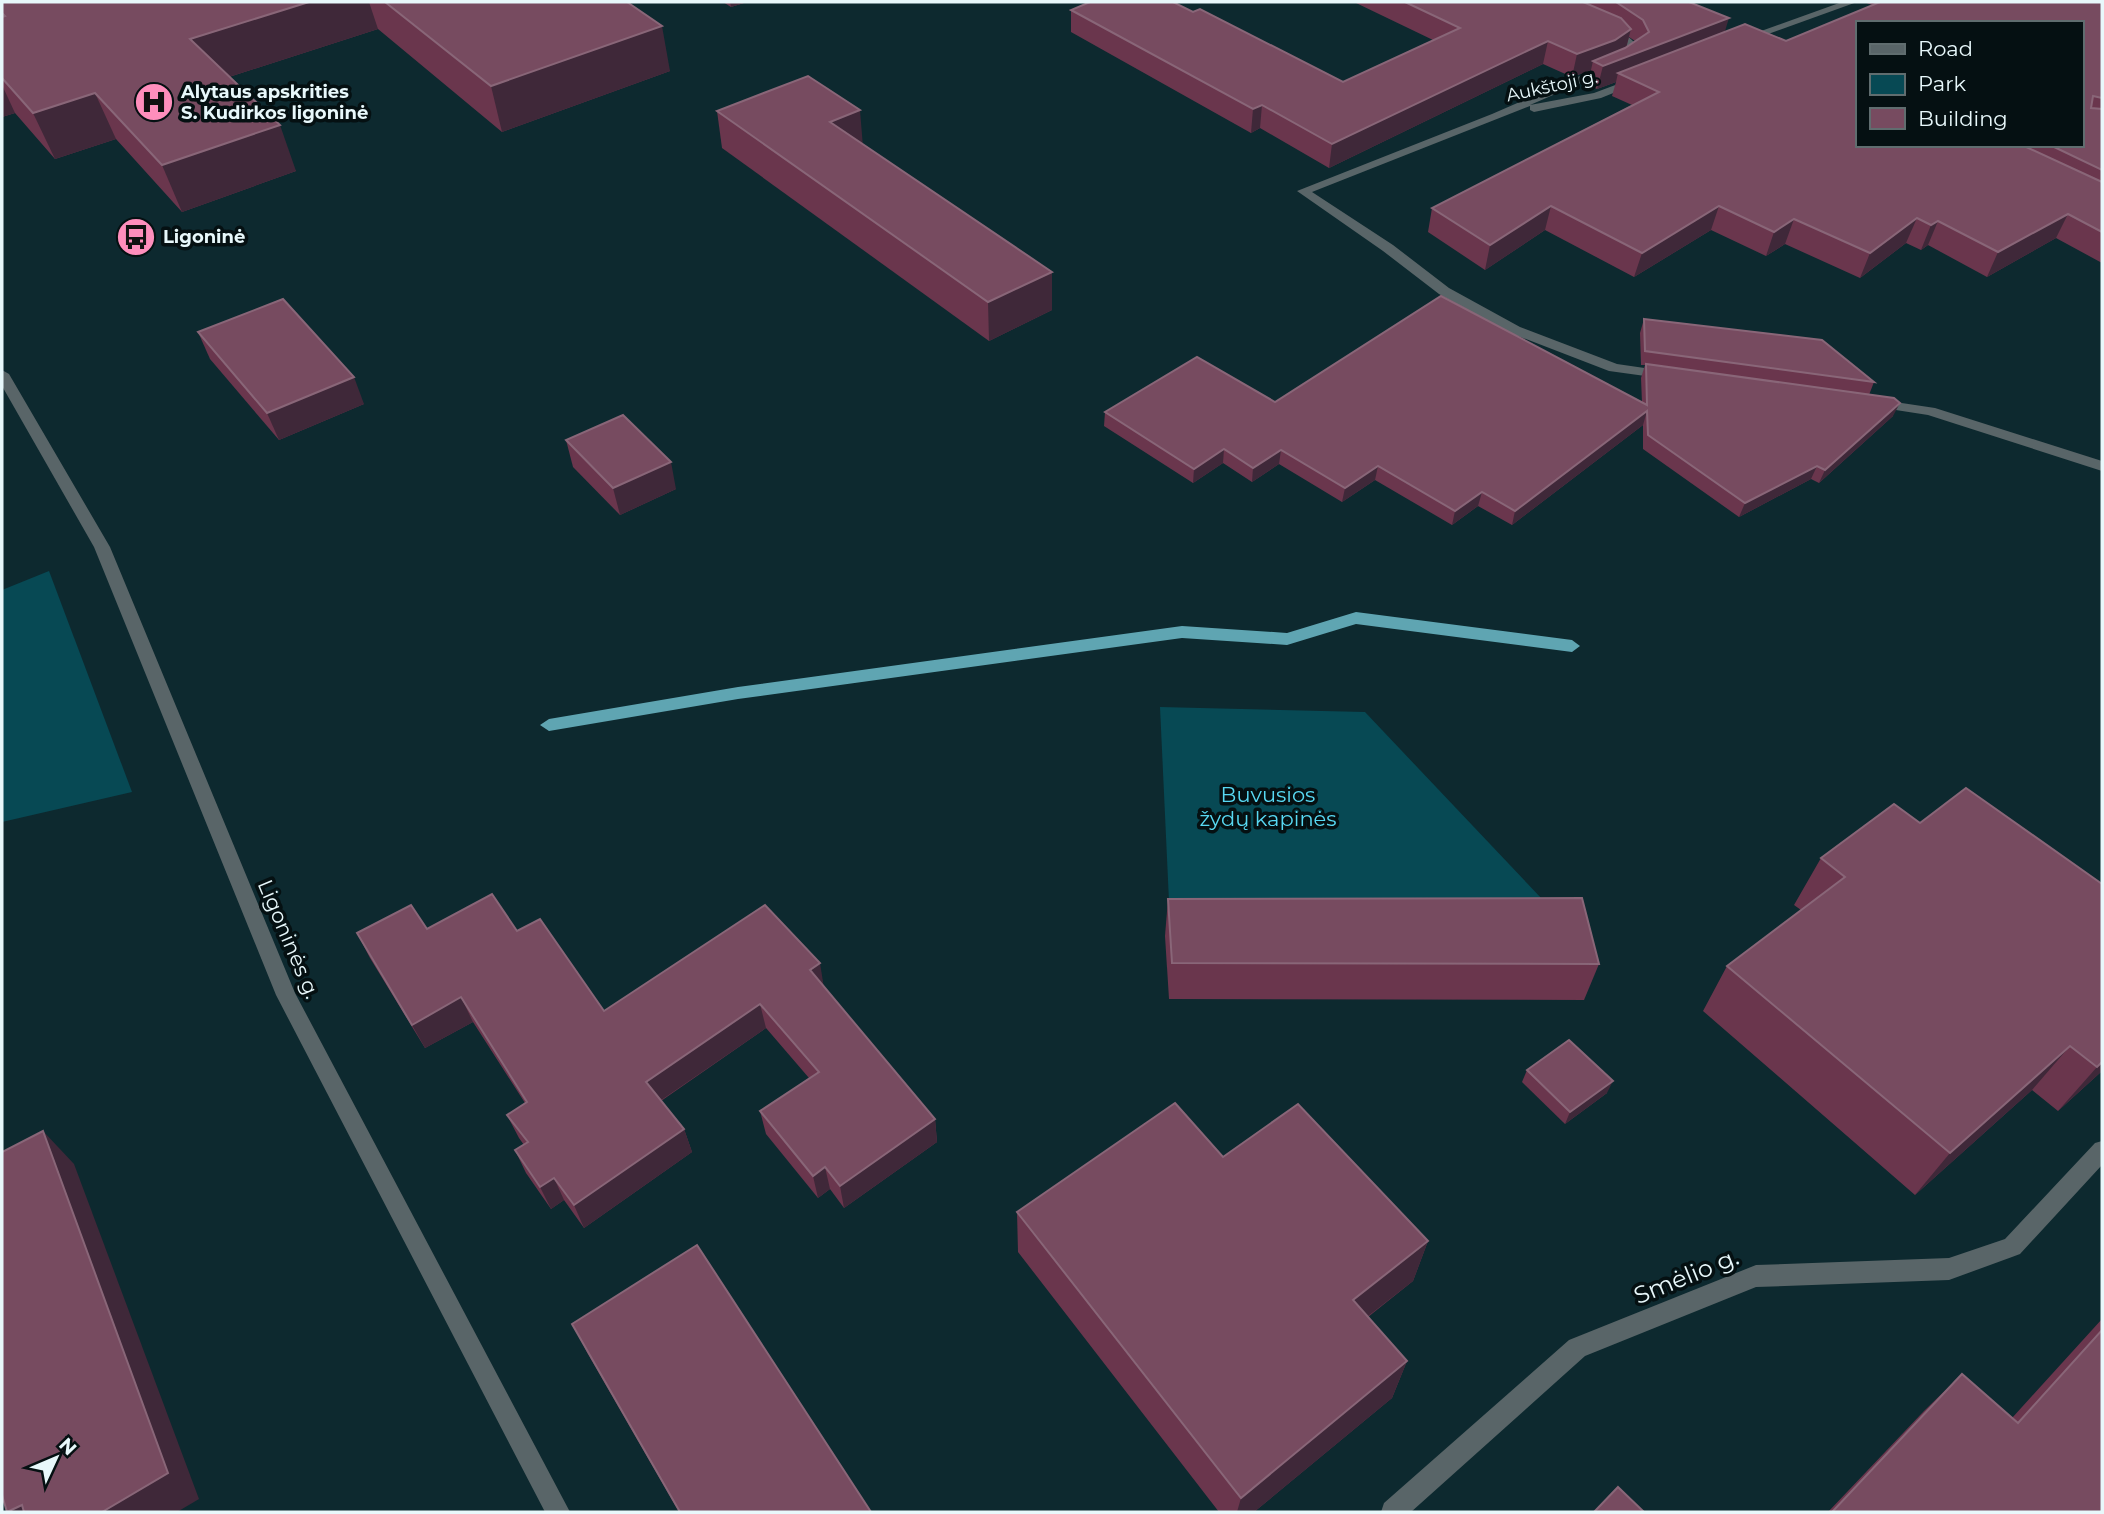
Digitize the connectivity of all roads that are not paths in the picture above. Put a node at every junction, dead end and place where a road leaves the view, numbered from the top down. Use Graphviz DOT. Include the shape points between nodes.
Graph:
graph roads {
  1 [pos="1852,2"];
  2 [pos="1598,27"];
  3 [pos="1726,46"];
  4 [pos="1644,77"];
  5 [pos="1496,116"];
  6 [pos="2,374"];
  7 [pos="1680,377"];
  8 [pos="1864,402"];
  9 [pos="2102,466"];
  10 [pos="2102,1150"];
  11 [pos="558,1512"];
  12 [pos="1393,1512"];
  1 -- 3 [label="street"];
  2 -- 5 [label="street" via="1621,37 1635,52 1614,67"];
  4 -- 5 [label="street, Aukštoji g." via="1597,96"];
  5 -- 7 [label="street" via="1303,191 1444,291 1515,330 1614,368"];
  6 -- 11 [label="street, Ligoninės g." via="102,547 286,995"];
  8 -- 9 [label="street" via="1930,411"];
  10 -- 12 [label="street, Smėlio g." via="2012,1247 1949,1269 1756,1276 1577,1348"];
}
